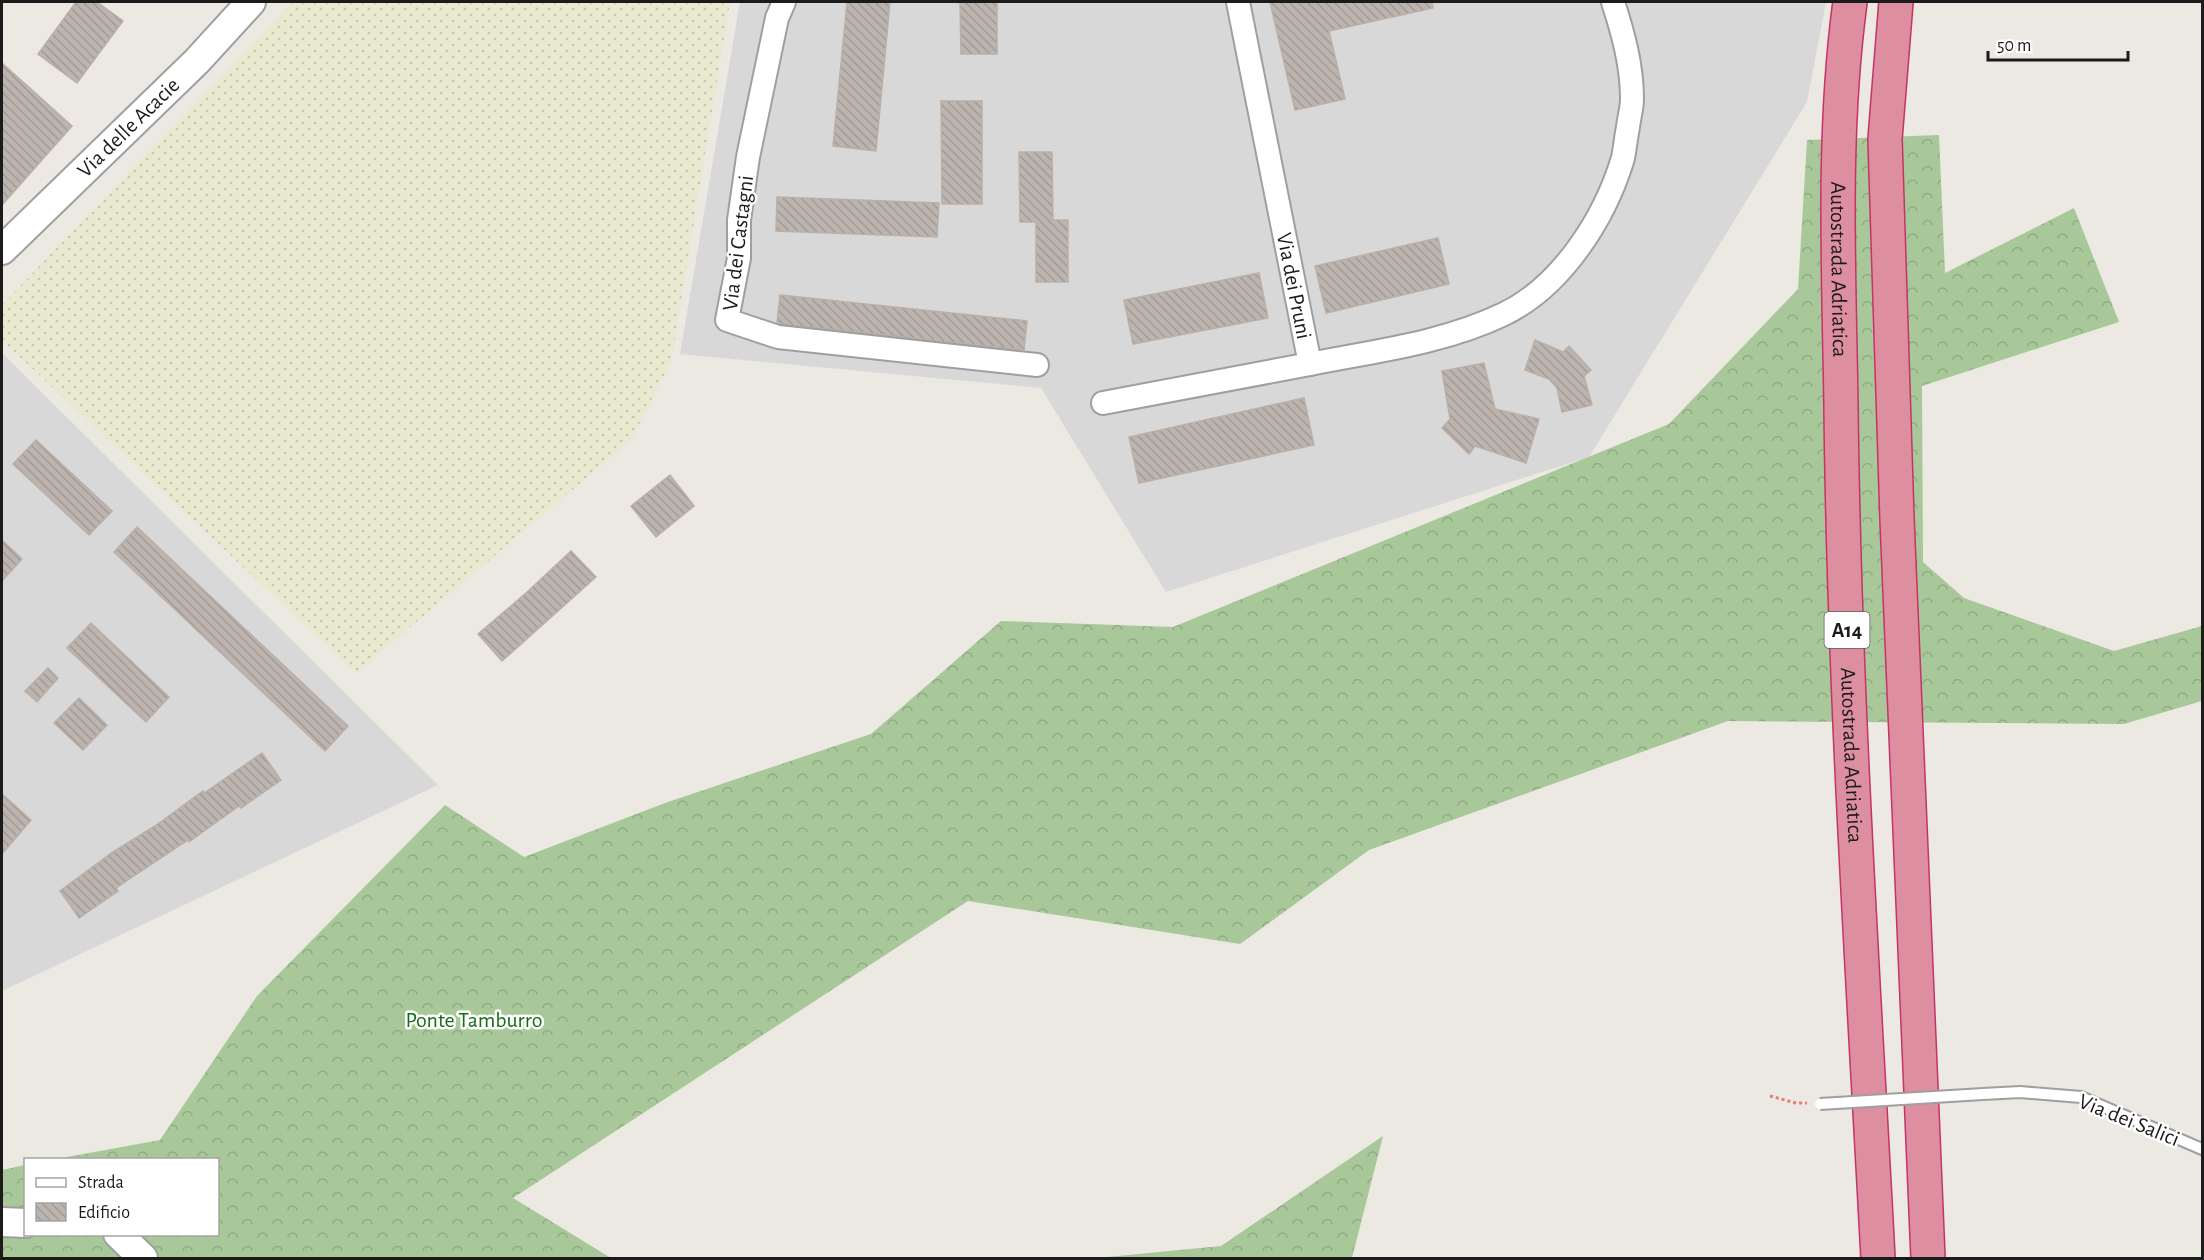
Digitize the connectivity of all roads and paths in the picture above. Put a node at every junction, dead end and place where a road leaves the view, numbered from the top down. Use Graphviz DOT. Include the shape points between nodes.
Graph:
graph roads {
  1 [pos="251,2"];
  2 [pos="784,2"];
  3 [pos="1238,2"];
  4 [pos="1612,2"];
  5 [pos="1850,2"];
  6 [pos="1896,2"];
  7 [pos="2,250"];
  8 [pos="1310,364"];
  9 [pos="1037,365"];
  10 [pos="1104,403"];
  11 [pos="1770,1096"];
  12 [pos="1820,1104"];
  13 [pos="2202,1149"];
  14 [pos="2,1222"];
  15 [pos="24,1223"];
  16 [pos="120,1236"];
  17 [pos="143,1258"];
  18 [pos="1878,1258"];
  19 [pos="1928,1258"];
  1 -- 7 [label="street, Via delle Acacie" via="197,61"];
  2 -- 9 [label="street, Via dei Castagni" via="777,18 748,157 739,220 739,258 727,320 778,337"];
  3 -- 8 [label="street, Via dei Pruni"];
  4 -- 8 [label="street" via="1626,43 1632,100 1623,157 1604,207 1579,249 1539,291 1507,313 1473,328"];
  5 -- 18 [label="highway, Autostrada Adriatica / A14" via="1842,62 1838,156 1842,503 1855,857"];
  6 -- 19 [label="highway, A14" via="1885,139 1897,530"];
  8 -- 10 [label="street, Via dei Pruni"];
  11 -- 12 [label="path"];
  12 -- 13 [label="lane, Via dei Salici, bridge" via="2020,1092 2081,1097"];
  14 -- 15 [label="street"];
  16 -- 17 [label="street"];
}
